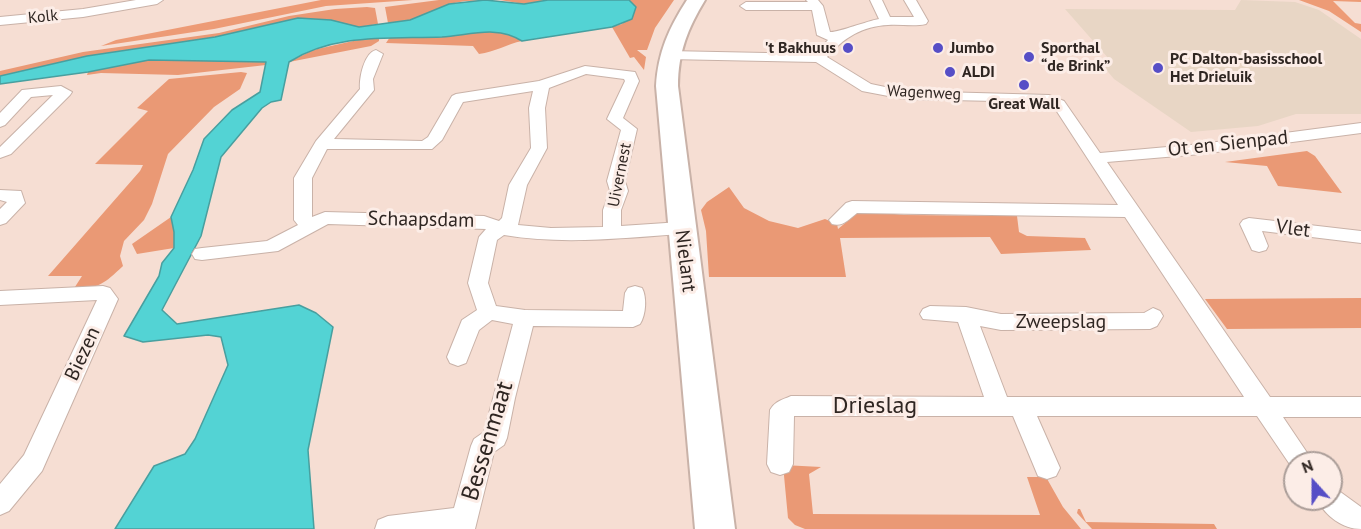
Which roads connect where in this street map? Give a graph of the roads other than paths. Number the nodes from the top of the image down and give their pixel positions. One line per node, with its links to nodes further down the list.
1 (157, 0): 7 (street, Kolk)
2 (696, 0): 11 (street, Nielant)
3 (876, 0): 8 (street)
4 (910, 0): 8 (street)
5 (814, 3): 6 (street); 9 (street)
6 (746, 6)
7 (0, 21)
8 (886, 21): 9 (street)
9 (836, 37): 12 (street)
10 (376, 54): 16 (street)
11 (668, 55): 12 (street); 24 (street, Nielant)
12 (819, 58): 18 (street, Wagenweg)
13 (542, 85): 16 (street, Uivernest); 25 (street); 26 (street, Uivernest)
14 (0, 122): 17 (street)
15 (1361, 128): 18 (street, Ot en Sienpad)
16 (322, 144): 23 (street)
17 (0, 153)
18 (1095, 158): 20 (street, Wagenweg)
19 (0, 195): 21 (street)
20 (1131, 211): 22 (street); 39 (street, Wagenweg)
21 (0, 219)
22 (837, 220)
23 (310, 226): 25 (street, Schaapsdam); 29 (street, Schaapsdam)
24 (681, 228): 26 (street, Schaapsdam); 49 (street, Nielant)
25 (497, 229): 26 (street, Schaapsdam); 32 (street)
26 (612, 231)
27 (1361, 237): 28 (street, Vlet)
28 (1259, 246)
29 (202, 254)
30 (635, 293): 36 (street)
31 (0, 298): 44 (street, Biezen)
32 (488, 312): 36 (street); 37 (street)
33 (930, 314): 34 (street, Zweepslag)
34 (966, 315): 35 (street, Zweepslag); 38 (street)
35 (1153, 316)
36 (525, 318): 47 (street, Bessenmaat)
37 (458, 357)
38 (1010, 406): 39 (street, Drieslag); 42 (street, Drieslag); 43 (street)
39 (1264, 407): 40 (street, Drieslag); 41 (street, Wagenweg)
40 (1361, 407)
41 (1293, 451)
42 (780, 464)
43 (1047, 468)
44 (0, 503)
45 (1343, 510): 46 (street)
46 (1361, 521)
47 (463, 524): 48 (street)
48 (388, 529)
49 (715, 529)

